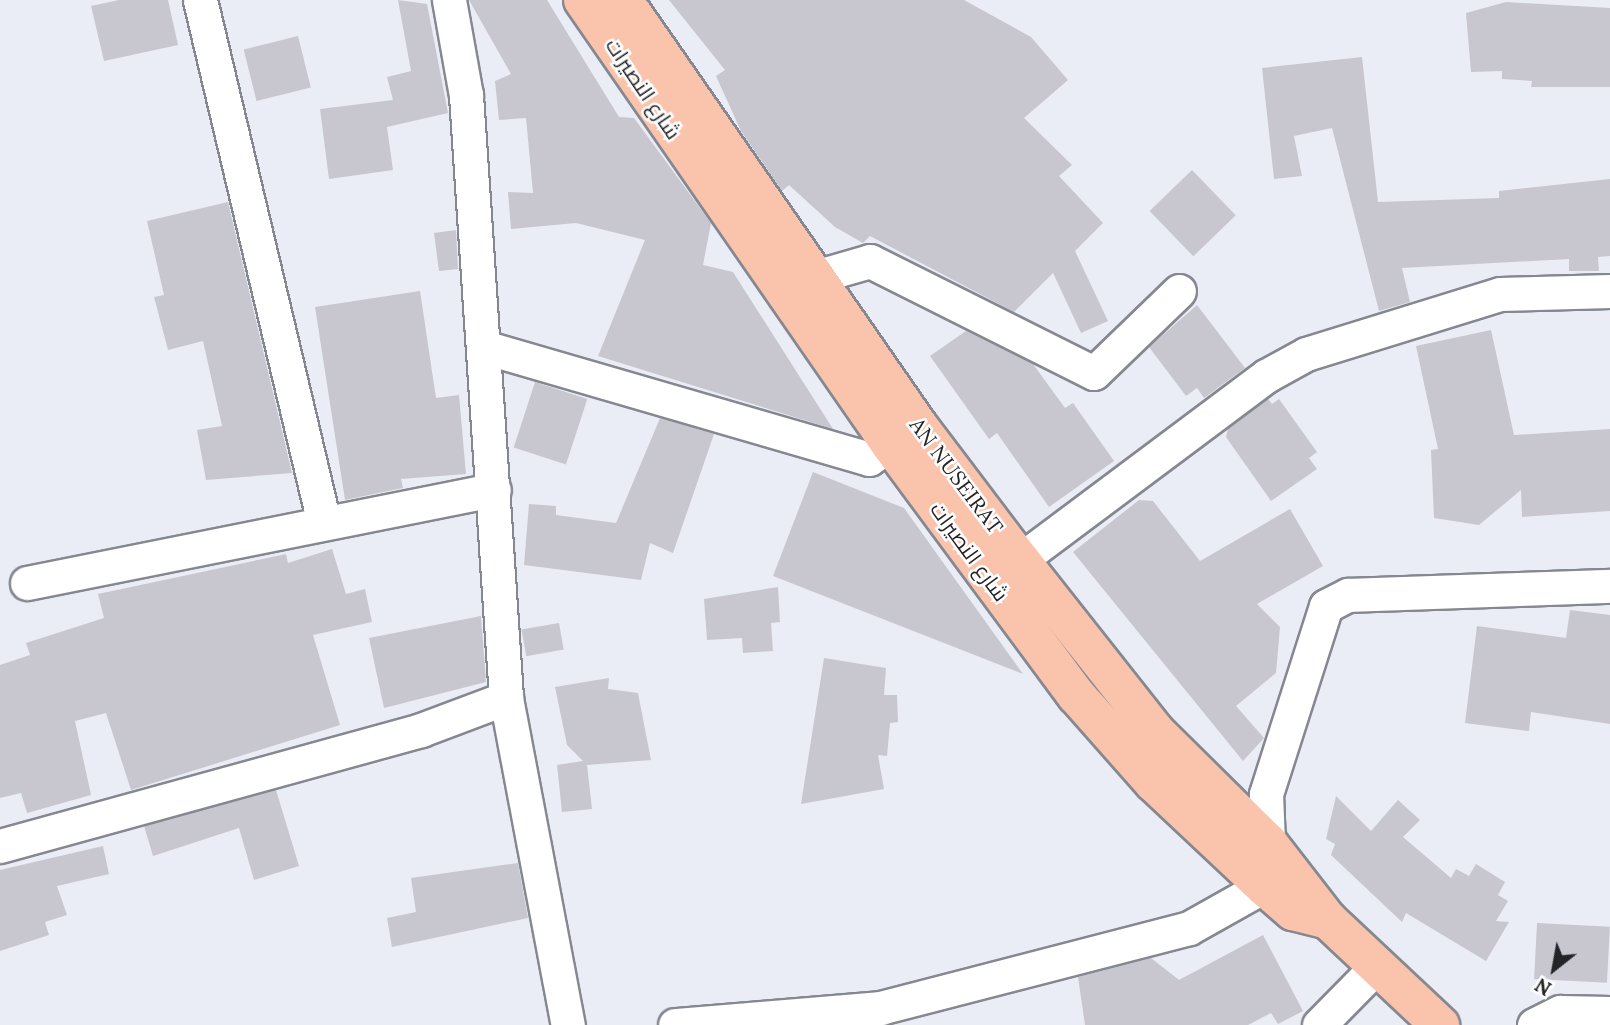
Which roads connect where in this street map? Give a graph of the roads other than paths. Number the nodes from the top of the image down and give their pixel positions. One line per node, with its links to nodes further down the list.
1 (200, 0): 11 (street)
2 (449, 0): 8 (street)
3 (583, 0): 9 (main road, شارع النصيرات)
4 (623, 0): 5 (main road, AN NUSEIRAT)
5 (818, 276): 6 (street); 9 (main road, AN NUSEIRAT)
6 (1179, 291)
7 (1610, 292): 12 (street)
8 (484, 347): 9 (street); 10 (street)
9 (904, 435): 12 (main road, AN NUSEIRAT); 17 (main road, شارع النصيرات)
10 (494, 490): 11 (street); 15 (street)
11 (324, 523): 13 (street)
12 (1020, 560): 17 (main road, AN NUSEIRAT)
13 (27, 583)
14 (1610, 586): 17 (street)
15 (506, 698): 16 (street); 20 (street)
16 (0, 846)
17 (1274, 867): 18 (main road, AN NUSEIRAT); 21 (street)
18 (1377, 966): 22 (street); 23 (main road)
19 (1610, 1013): 24 (street)
20 (568, 1025)
21 (675, 1025)
22 (1319, 1025)
23 (1440, 1025)
24 (1534, 1025)

